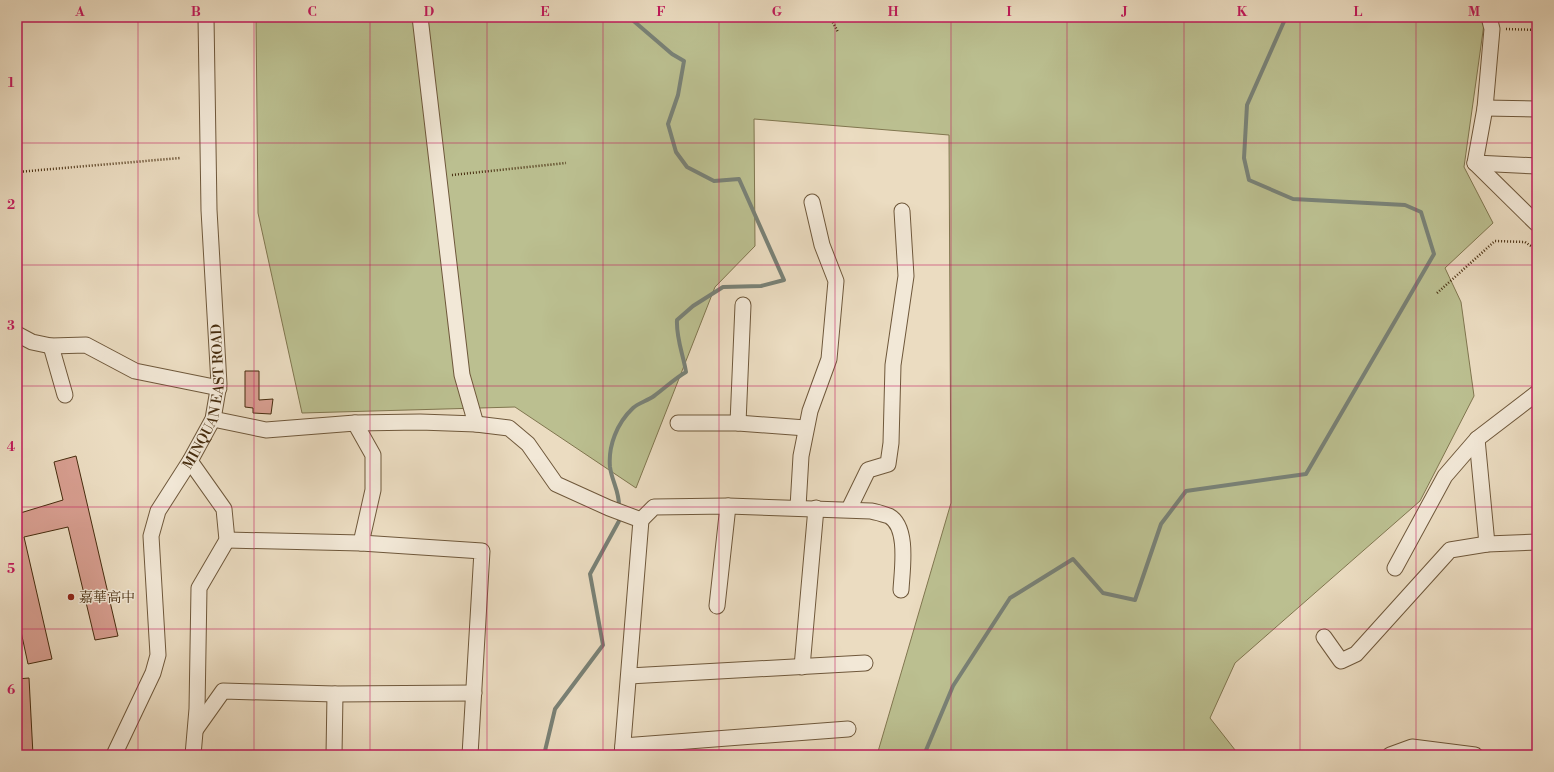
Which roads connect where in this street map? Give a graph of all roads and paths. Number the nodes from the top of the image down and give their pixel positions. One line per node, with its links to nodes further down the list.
1 (206, 17): 23 (street, MINQUAN EAST ROAD)
2 (420, 17): 14 (street)
3 (830, 17): 6 (path)
4 (1491, 23): 5 (path); 7 (street)
5 (1537, 30)
6 (838, 32)
7 (1485, 108): 8 (street); 11 (street)
8 (1537, 109)
9 (180, 158): 13 (path)
10 (566, 163): 14 (path)
11 (1475, 164): 12 (street); 17 (street)
12 (1537, 166)
13 (17, 172)
14 (439, 177): 30 (street)
15 (812, 202): 31 (street)
16 (902, 211): 37 (street)
17 (1537, 224)
18 (1537, 250): 19 (path)
19 (1437, 293)
20 (743, 305): 29 (street)
21 (17, 334): 22 (street)
22 (51, 346): 23 (street); 25 (street)
23 (219, 388): 26 (street, MINQUAN EAST ROAD)
24 (1537, 393): 32 (street)
25 (65, 395)
26 (213, 419): 27 (street); 33 (street, MINQUAN EAST ROAD)
27 (355, 423): 30 (street); 41 (street)
28 (678, 423): 29 (street)
29 (738, 423): 31 (street)
30 (476, 424): 38 (street)
31 (806, 428): 35 (street)
32 (1477, 439): 42 (street); 43 (street)
33 (190, 461): 39 (street); 55 (street, MINQUAN EAST ROAD)
34 (728, 506): 35 (street); 38 (street); 45 (street)
35 (798, 507): 36 (street)
36 (816, 508): 37 (street); 48 (street)
37 (849, 509): 44 (street)
38 (641, 520): 49 (street)
39 (227, 540): 41 (street); 53 (street)
40 (1537, 542): 42 (street)
41 (361, 543): 50 (street)
42 (1487, 544): 46 (street)
43 (1395, 568)
44 (901, 590)
45 (717, 606)
46 (1324, 637)
47 (865, 663): 48 (street)
48 (802, 667): 49 (street)
49 (629, 676): 54 (street)
50 (474, 692): 51 (street); 58 (street)
51 (335, 694): 53 (street); 57 (street)
52 (848, 729): 54 (street)
53 (195, 730): 56 (street)
54 (622, 751)
55 (114, 755)
56 (193, 755)
57 (334, 755)
58 (470, 755)
59 (1390, 755): 60 (street)
60 (1475, 755)

